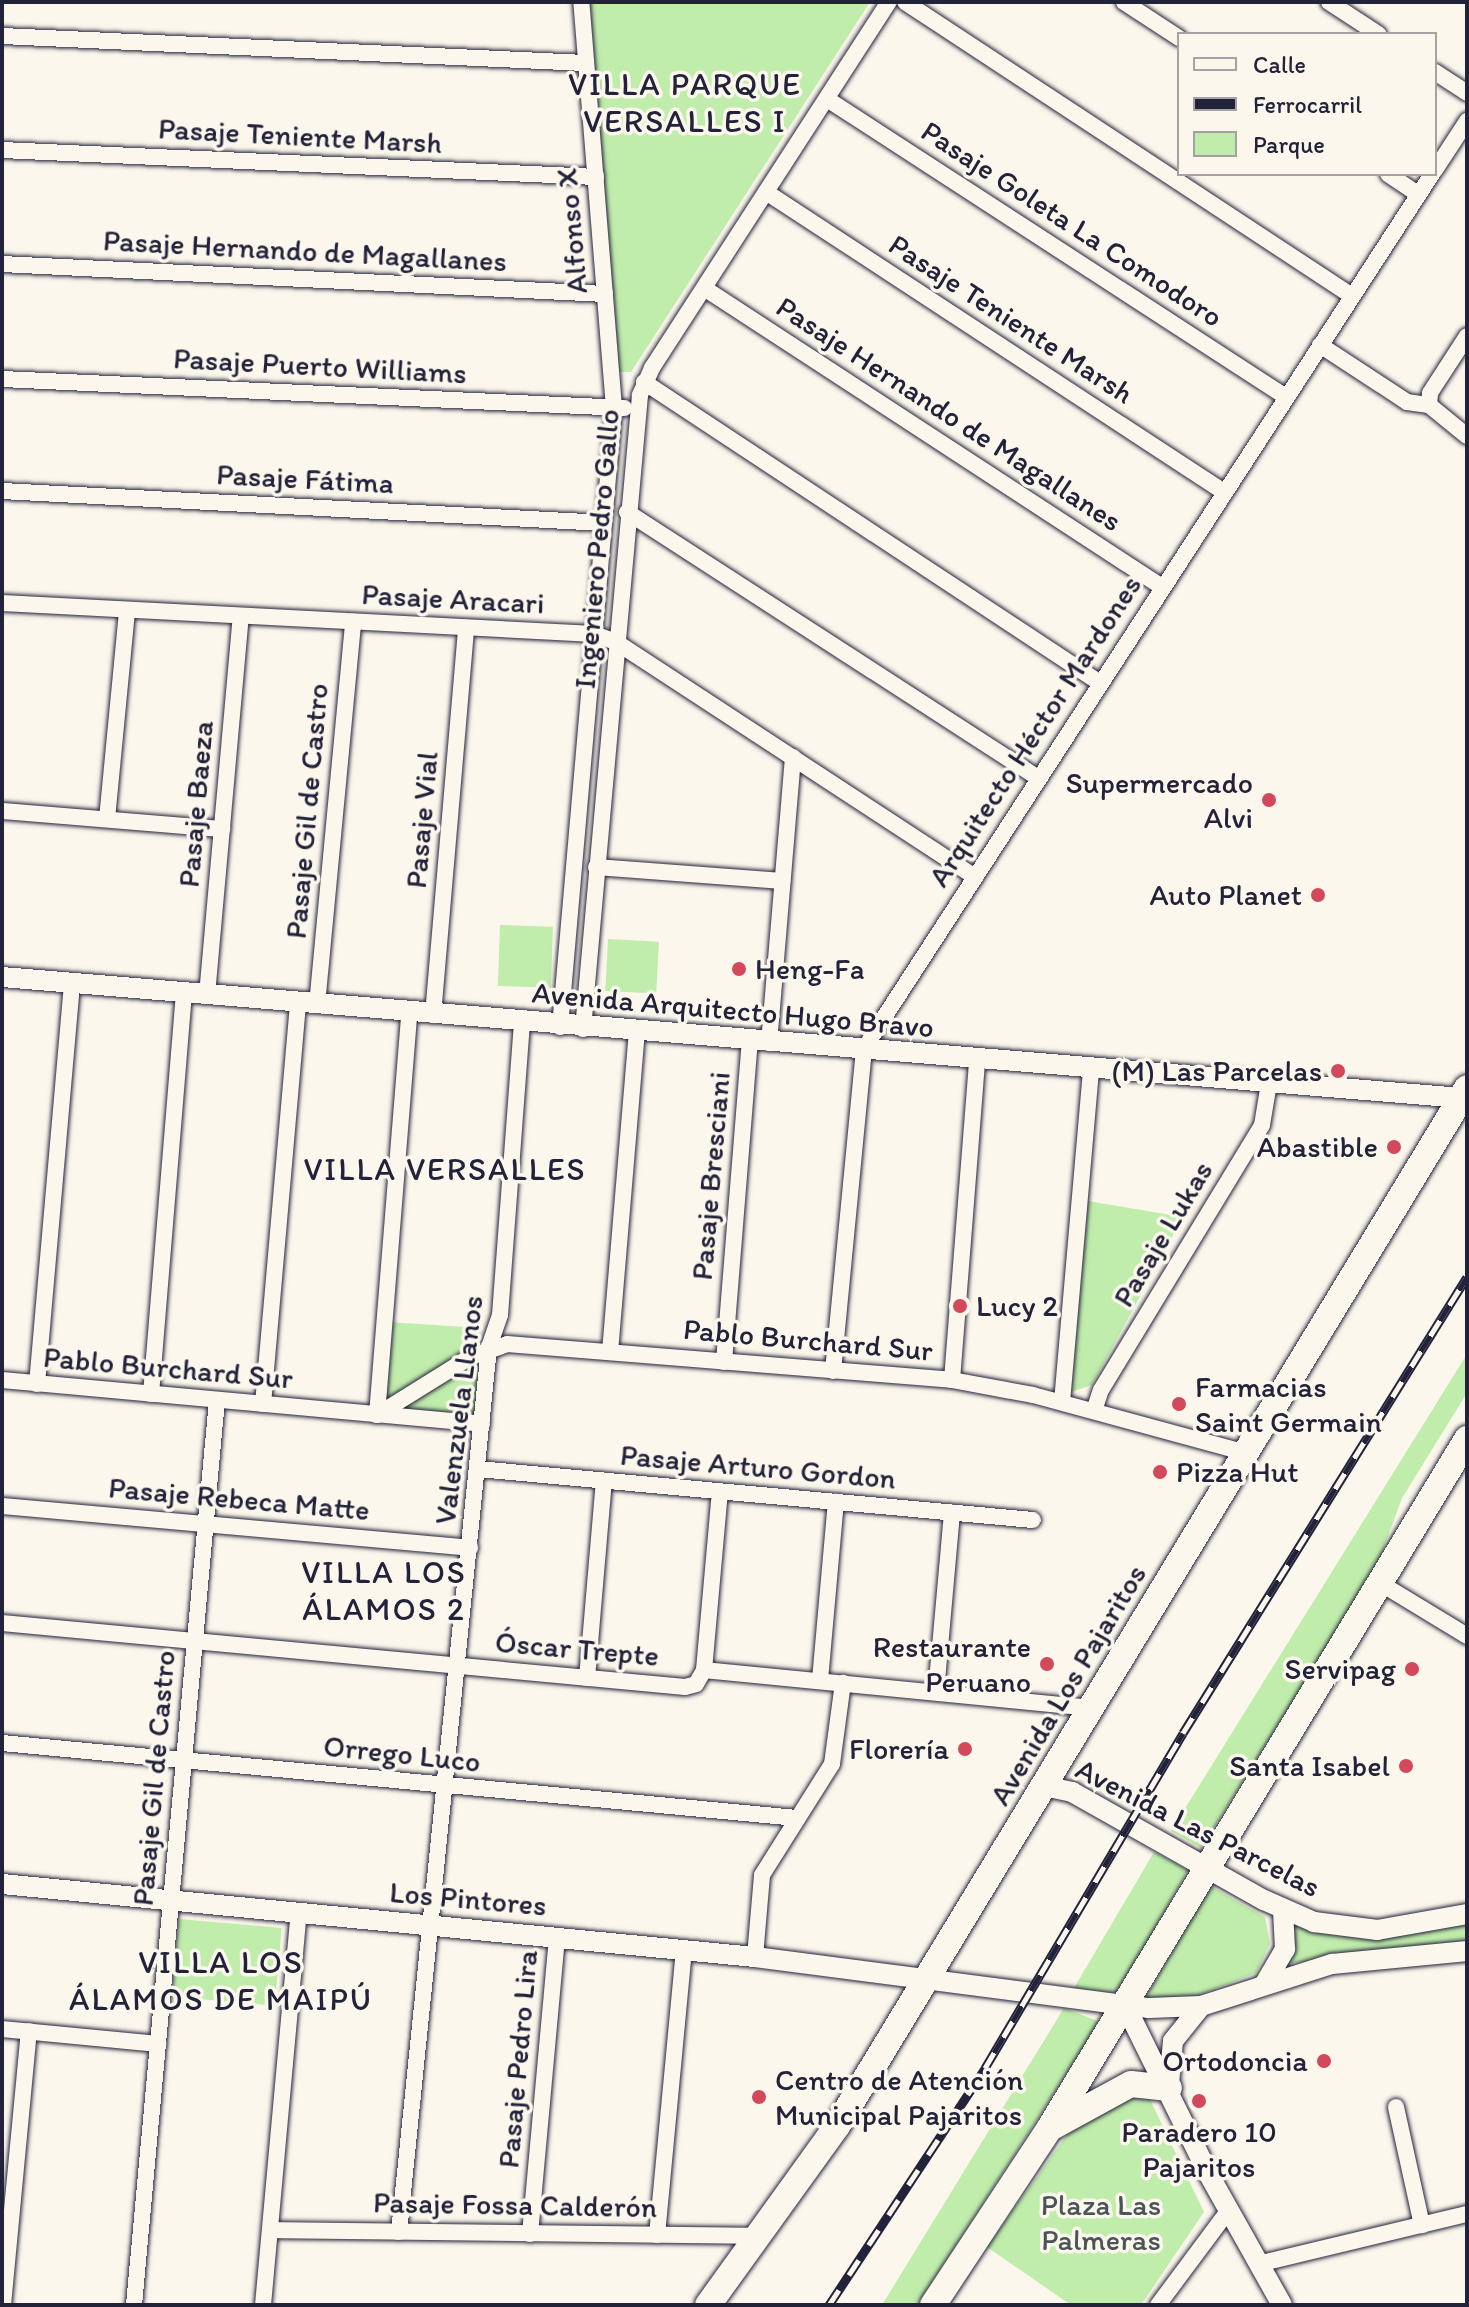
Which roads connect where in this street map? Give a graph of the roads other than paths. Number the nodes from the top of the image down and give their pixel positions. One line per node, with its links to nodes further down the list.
1 (581, 2): 9 (street, Alfonso X)
2 (889, 2): 12 (street, Ingeniero Pedro Gallo)
3 (905, 2): 24 (street)
4 (1124, 2): 8 (street)
5 (1329, 2): 6 (street)
6 (1375, 32)
7 (2, 36): 9 (street)
8 (1177, 37)
9 (586, 63): 18 (street, Alfonso X)
10 (1437, 73): 11 (street)
11 (1467, 93)
12 (827, 99): 19 (street, Ingeniero Pedro Gallo); 29 (street, Pasaje Goleta La Comodoro)
13 (1467, 121): 15 (street, Arquitecto Héctor Mardones)
14 (2, 150): 18 (street, Pasaje Teniente Marsh)
15 (1437, 167)
16 (1391, 176): 20 (street)
17 (1431, 176): 20 (street, Arquitecto Héctor Mardones)
18 (596, 177): 23 (street, Alfonso X)
19 (766, 192): 22 (street, Ingeniero Pedro Gallo); 35 (street, Pasaje Teniente Marsh)
20 (1419, 195): 24 (street, Arquitecto Héctor Mardones)
21 (2, 264): 23 (street, Pasaje Hernando de Magallanes)
22 (704, 288): 28 (street, Ingeniero Pedro Gallo); 38 (street, Pasaje Hernando de Magallanes)
23 (605, 294): 31 (street, Alfonso X)
24 (1352, 296): 26 (street, Arquitecto Héctor Mardones)
25 (1467, 336): 30 (street)
26 (1320, 345): 29 (street, Arquitecto Héctor Mardones); 30 (street)
27 (2, 379): 31 (street, Pasaje Puerto Williams)
28 (644, 382): 32 (street, Ingeniero Pedro Gallo); 46 (street)
29 (1286, 397): 35 (street, Arquitecto Héctor Mardones)
30 (1429, 405): 33 (street)
31 (614, 408): 32 (street, Pasaje Puerto Williams); 37 (street, Ingeniero Pedro Gallo)
32 (636, 409): 36 (street, Ingeniero Pedro Gallo)
33 (1467, 436)
34 (2, 491): 37 (street, Pasaje Fátima)
35 (1224, 492): 38 (street, Arquitecto Héctor Mardones)
36 (627, 512): 45 (street, Ingeniero Pedro Gallo); 48 (street)
37 (604, 523): 44 (street, Ingeniero Pedro Gallo)
38 (1162, 587): 46 (street, Arquitecto Héctor Mardones)
39 (2, 603): 40 (street, Pasaje Aracari)
40 (127, 610): 41 (street, Pasaje Aracari); 50 (street)
41 (241, 617): 42 (street, Pasaje Aracari); 51 (street, Pasaje Baeza)
42 (353, 622): 43 (street, Pasaje Aracari); 59 (street, Pasaje Gil de Castro)
43 (466, 628): 44 (street, Pasaje Aracari); 61 (street, Pasaje Vial)
44 (594, 634): 45 (street, Pasaje Aracari); 63 (street, Ingeniero Pedro Gallo)
45 (616, 642): 47 (street, Pasaje Aracari); 52 (street, Ingeniero Pedro Gallo)
46 (1100, 683): 48 (street, Arquitecto Héctor Mardones)
47 (793, 757): 53 (street, Pasaje Aracari); 54 (street, Pasaje Bresciani)
48 (1038, 778): 53 (street, Arquitecto Héctor Mardones)
49 (2, 811): 50 (street)
50 (107, 819): 51 (street)
51 (222, 829): 58 (street, Pasaje Baeza)
52 (596, 867): 54 (street); 64 (street, Ingeniero Pedro Gallo)
53 (974, 876): 67 (street, Arquitecto Héctor Mardones)
54 (782, 881): 66 (street, Pasaje Bresciani)
55 (2, 977): 56 (street, Avenida Arquitecto Hugo Bravo)
56 (72, 983): 57 (street, Avenida Arquitecto Hugo Bravo); 78 (street)
57 (184, 993): 58 (street, Avenida Arquitecto Hugo Bravo); 79 (street)
58 (207, 995): 59 (street, Avenida Arquitecto Hugo Bravo)
59 (308, 1004): 60 (street, Avenida Arquitecto Hugo Bravo); 82 (street, Pasaje Gil de Castro)
60 (409, 1013): 61 (street, Avenida Arquitecto Hugo Bravo); 84 (street)
61 (433, 1015): 62 (street, Avenida Arquitecto Hugo Bravo)
62 (522, 1023): 63 (street, Avenida Arquitecto Hugo Bravo); 72 (street, Valenzuela Llanos)
63 (560, 1027): 64 (street, Avenida Arquitecto Hugo Bravo)
64 (583, 1029): 65 (street, Avenida Arquitecto Hugo Bravo)
65 (637, 1033): 66 (street, Avenida Arquitecto Hugo Bravo); 73 (street)
66 (759, 1043): 67 (street, Avenida Arquitecto Hugo Bravo); 74 (street, Pasaje Bresciani)
67 (864, 1051): 68 (street, Avenida Arquitecto Hugo Bravo); 75 (street, Arquitecto Héctor Mardones)
68 (977, 1060): 69 (street, Avenida Arquitecto Hugo Bravo); 77 (street)
69 (1091, 1069): 70 (street, Avenida Arquitecto Hugo Bravo); 81 (street)
70 (1269, 1083): 71 (street, Avenida Arquitecto Hugo Bravo); 83 (street, Pasaje Lukas)
71 (1465, 1096): 86 (main road, Avenida Los Pajaritos)
72 (489, 1347): 73 (street, Pablo Burchard Sur); 84 (street); 85 (street, Valenzuela Llanos)
73 (610, 1352): 74 (street, Pablo Burchard Sur)
74 (724, 1362): 75 (street, Pablo Burchard Sur)
75 (833, 1371): 77 (street, Pablo Burchard Sur)
76 (2, 1380): 78 (street, Pablo Burchard Sur)
77 (952, 1380): 81 (street, Pablo Burchard Sur)
78 (37, 1384): 79 (street, Pablo Burchard Sur)
79 (151, 1394): 80 (street, Pablo Burchard Sur)
80 (217, 1400): 82 (street, Pablo Burchard Sur); 95 (street, Pasaje Gil de Castro)
81 (1062, 1402): 83 (street, Pablo Burchard Sur)
82 (263, 1404): 84 (street, Pablo Burchard Sur)
83 (1094, 1411): 86 (street, Pablo Burchard Sur)
84 (377, 1415): 85 (street, Pablo Burchard Sur)
85 (482, 1424): 88 (street, Valenzuela Llanos)
86 (1246, 1453): 107 (main road, Avenida Los Pajaritos)
87 (1463, 1456): 97 (main road)
88 (478, 1469): 89 (street, Pasaje Arturo Gordon); 96 (street, Valenzuela Llanos)
89 (604, 1481): 90 (street, Pasaje Arturo Gordon); 103 (street)
90 (720, 1492): 91 (street, Pasaje Arturo Gordon); 102 (street)
91 (836, 1502): 93 (street, Pasaje Arturo Gordon); 104 (street)
92 (2, 1506): 95 (street, Pasaje Rebeca Matte)
93 (952, 1513): 94 (street, Pasaje Arturo Gordon); 106 (street)
94 (1033, 1520)
95 (206, 1524): 96 (street, Pasaje Rebeca Matte); 100 (street, Pasaje Gil de Castro)
96 (470, 1548): 101 (street, Valenzuela Llanos)
97 (1380, 1583): 99 (street); 113 (main road)
98 (2, 1623): 100 (street, Óscar Trepte)
99 (1467, 1636)
100 (195, 1641): 101 (street, Óscar Trepte); 109 (street, Pasaje Gil de Castro)
101 (459, 1666): 103 (street, Óscar Trepte); 111 (street, Valenzuela Llanos)
102 (704, 1670): 103 (street, Óscar Trepte); 104 (street)
103 (587, 1678)
104 (820, 1680): 105 (street)
105 (843, 1683): 106 (street); 112 (street)
106 (936, 1692): 107 (street)
107 (1091, 1708): 110 (main road, Avenida Los Pajaritos)
108 (2, 1743): 109 (street, Orrego Luco)
109 (184, 1760): 111 (street, Orrego Luco); 115 (street, Pasaje Gil de Castro)
110 (1044, 1786): 113 (street, Avenida Las Parcelas); 124 (main road, Avenida Los Pajaritos)
111 (447, 1787): 112 (street, Orrego Luco); 119 (street, Valenzuela Llanos)
112 (797, 1818): 123 (street)
113 (1207, 1865): 116 (street, Avenida Las Parcelas); 126 (main road)
114 (2, 1884): 115 (street, Los Pintores)
115 (171, 1900): 117 (street, Los Pintores); 130 (street, Pasaje Gil de Castro)
116 (1283, 1909): 118 (street, Avenida Las Parcelas); 125 (street)
117 (299, 1913): 119 (street, Los Pintores); 137 (street)
118 (1467, 1914)
119 (434, 1926): 120 (street, Los Pintores); 138 (street, Valenzuela Llanos)
120 (557, 1938): 121 (street, Los Pintores); 139 (street, Pasaje Pedro Lira)
121 (684, 1950): 123 (street, Los Pintores); 140 (street)
122 (1467, 1951): 125 (street)
123 (755, 1957): 124 (street, Los Pintores)
124 (928, 1977): 126 (street); 141 (main road, Avenida Los Pajaritos)
125 (1261, 1988): 127 (street)
126 (1125, 2005): 127 (street); 131 (street); 133 (main road)
127 (1201, 2006): 131 (street)
128 (2, 2029): 129 (street)
129 (29, 2031): 130 (street); 143 (street)
130 (158, 2044): 144 (street, Pasaje Gil de Castro)
131 (1169, 2088): 133 (main road); 134 (street)
132 (1396, 2107): 136 (street)
133 (1049, 2129): 147 (main road)
134 (1228, 2211): 142 (street); 148 (street)
135 (1467, 2214): 136 (street)
136 (1422, 2225): 142 (street)
137 (270, 2230): 138 (street, Pasaje Fossa Calderón); 145 (street)
138 (399, 2232): 139 (street, Pasaje Fossa Calderón)
139 (530, 2234): 140 (street, Pasaje Fossa Calderón)
140 (657, 2235): 141 (street, Pasaje Fossa Calderón)
141 (761, 2236): 146 (main road, Avenida Los Pajaritos)
142 (1258, 2264): 149 (street)
143 (3, 2305)
144 (134, 2305)
145 (263, 2305)
146 (708, 2305)
147 (933, 2305)
148 (1158, 2305)
149 (1282, 2305)

